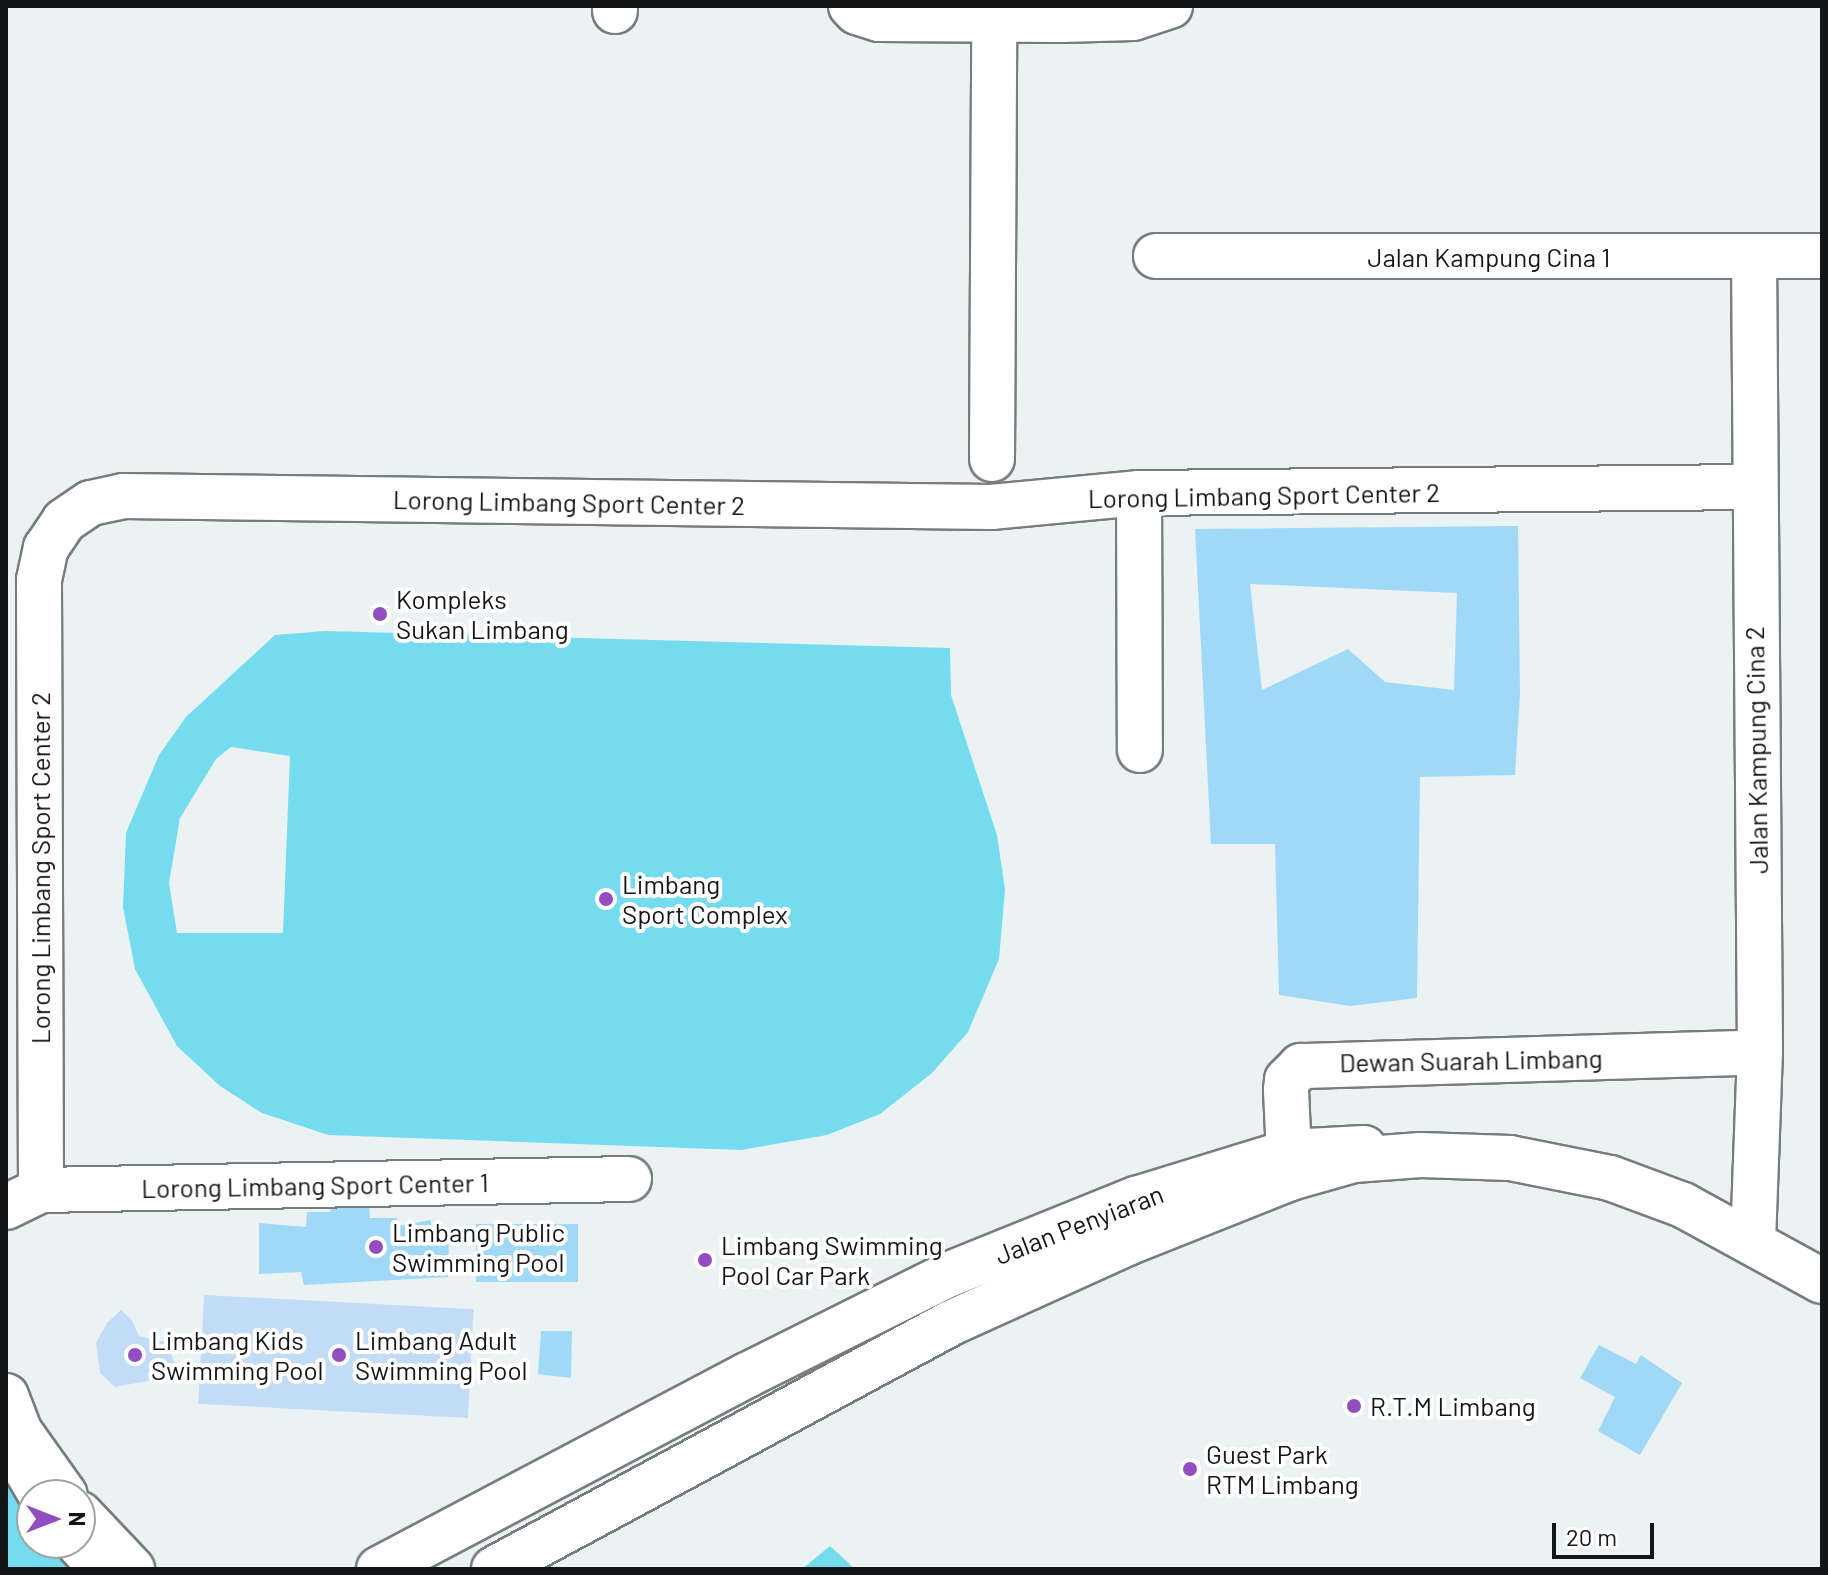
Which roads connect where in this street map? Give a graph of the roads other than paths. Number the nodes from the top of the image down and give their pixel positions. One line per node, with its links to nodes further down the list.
1 (851, 6): 4 (main road)
2 (1170, 6): 3 (main road)
3 (1062, 13): 4 (main road)
4 (994, 19): 8 (main road)
5 (1156, 256): 7 (main road, Jalan Kampung Cina 1)
6 (1822, 256): 7 (main road, Jalan Kampung Cina 1)
7 (1754, 258): 9 (main road, Jalan Kampung Cina 2)
8 (992, 459)
9 (1753, 487): 10 (main road, Lorong Limbang Sport Center 2); 12 (main road, Jalan Kampung Cina 2)
10 (1139, 493): 11 (main road); 15 (main road, Lorong Limbang Sport Center 2)
11 (1140, 750)
12 (1760, 1052): 13 (main road, Dewan Suarah Limbang); 16 (main road, Jalan Kampung Cina 2)
13 (1290, 1165): 16 (main road, Jalan Penyiaran); 25 (main road, Jalan Penyiaran); 26 (main road, Jalan Penyiaran)
14 (629, 1179): 15 (main road, Lorong Limbang Sport Center 1)
15 (24, 1198)
16 (1753, 1235): 17 (main road, Jalan Penyiaran); 18 (main road, Jalan Penyiaran)
17 (1822, 1266)
18 (1822, 1281)
19 (6, 1396): 22 (main road)
20 (6, 1435): 21 (main road)
21 (32, 1479)
22 (54, 1479)
23 (96, 1531): 24 (main road)
24 (132, 1569)
25 (379, 1569)
26 (494, 1569)

